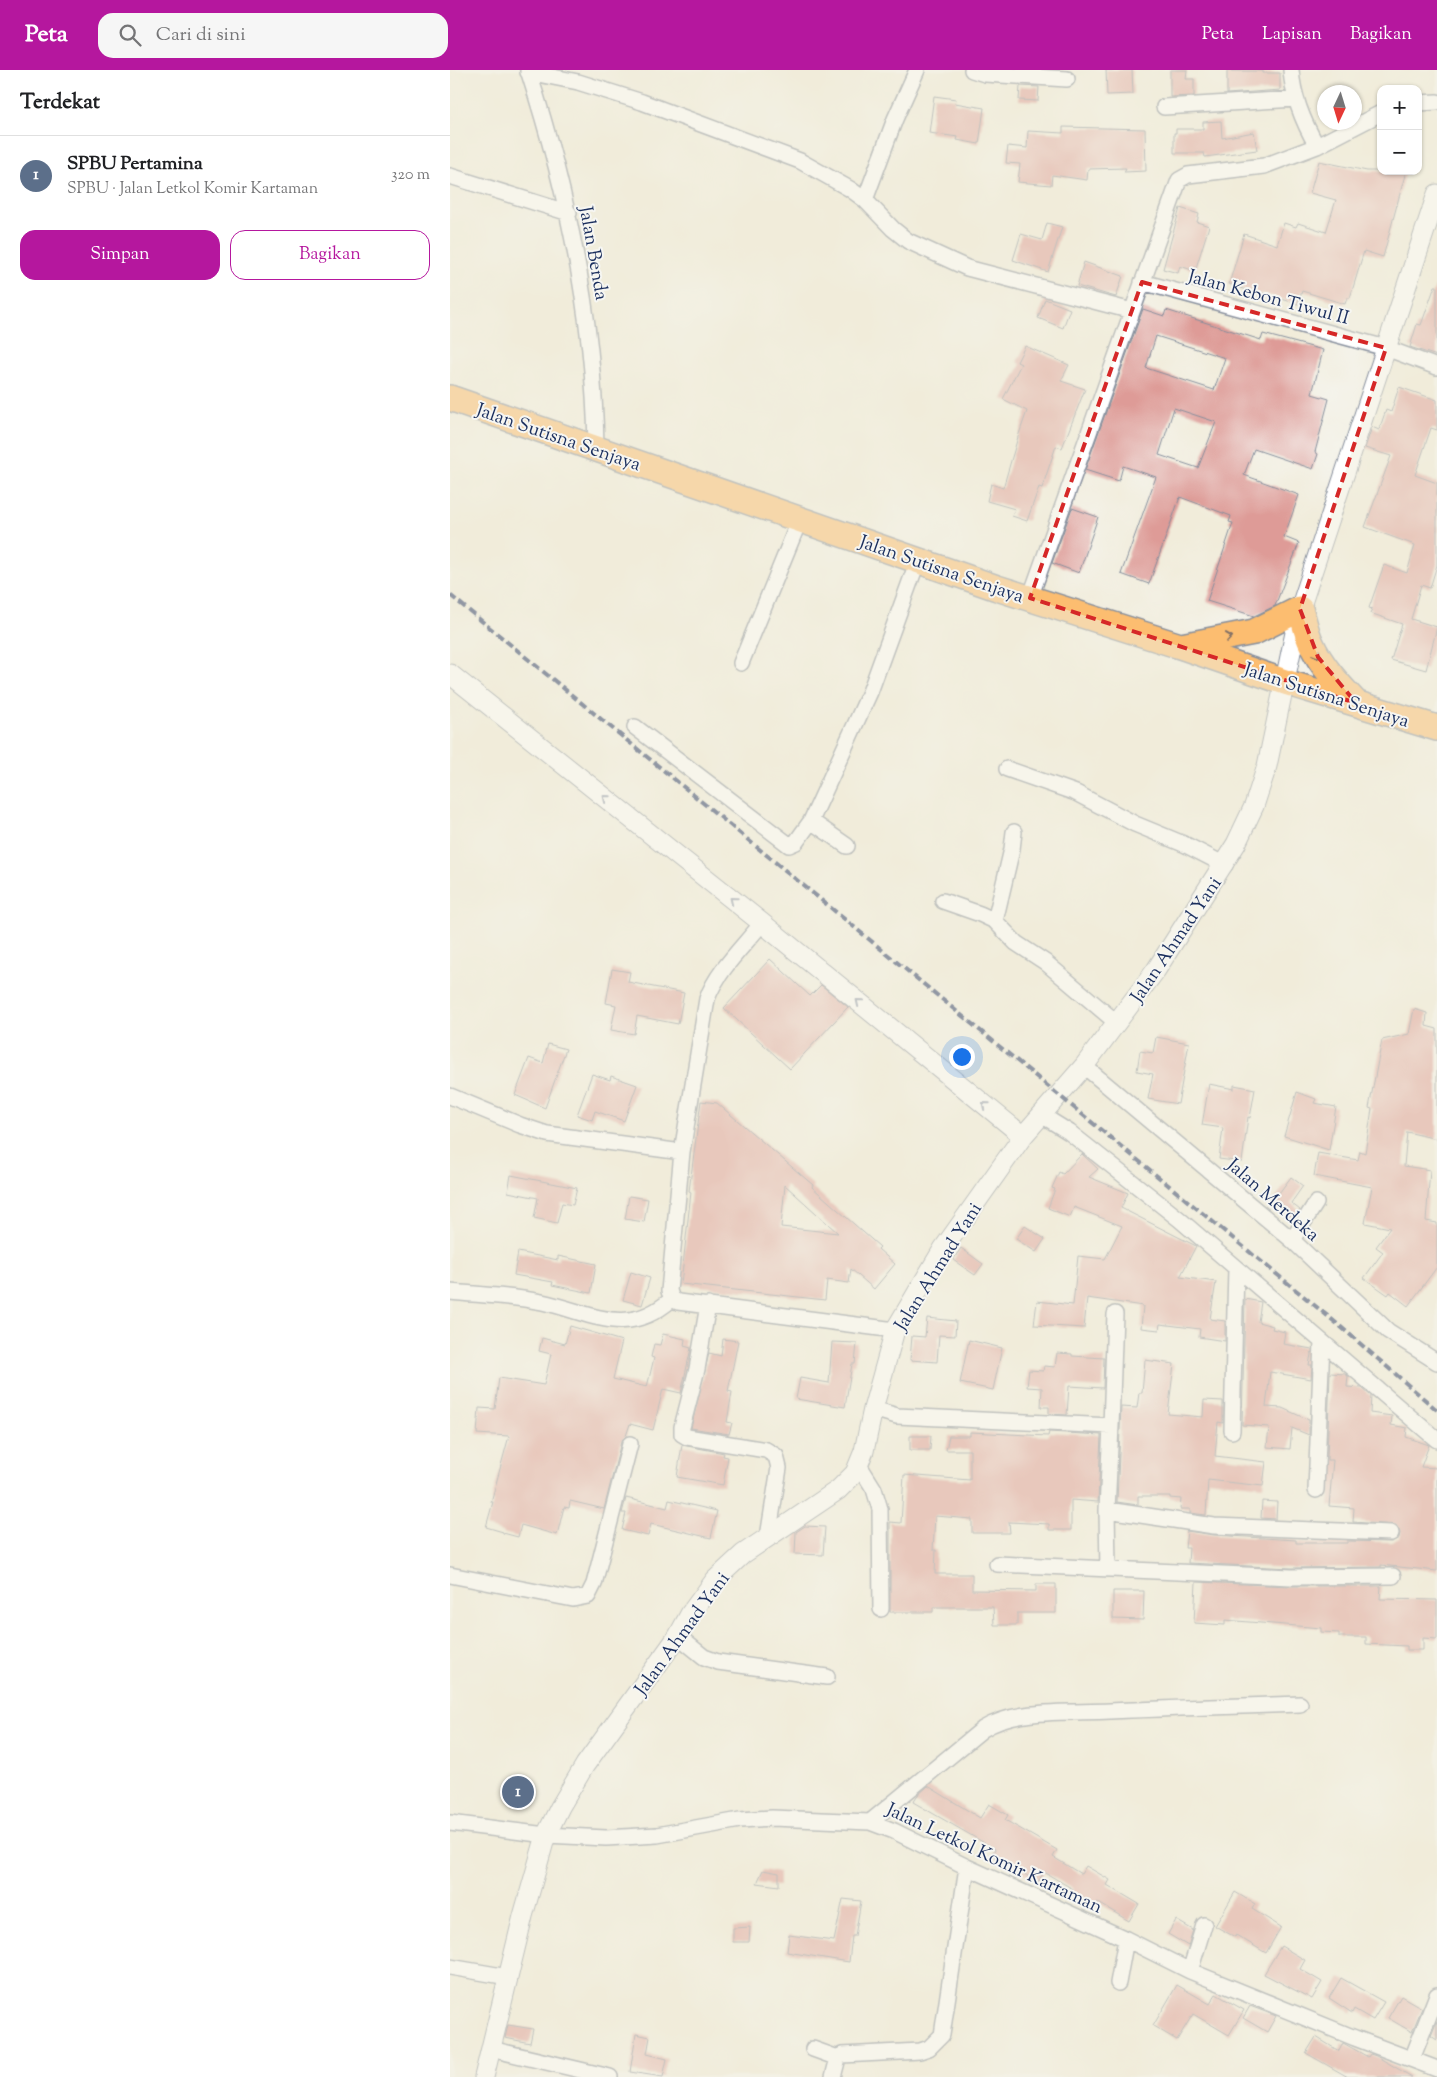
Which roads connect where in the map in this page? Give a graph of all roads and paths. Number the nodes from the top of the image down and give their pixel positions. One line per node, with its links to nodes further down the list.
1 (917, 70): 14 (street)
2 (972, 70): 5 (street)
3 (1291, 70): 6 (street)
4 (528, 71): 14 (street); 15 (street, Jalan Benda)
5 (1067, 79)
6 (1295, 99): 9 (street); 11 (street)
7 (1437, 102): 8 (street)
8 (1422, 103)
9 (1164, 107)
10 (1377, 115): 11 (street)
11 (1314, 141): 16 (street)
12 (450, 176): 15 (street)
13 (1437, 194): 18 (street, Jalan Ahmad Yani)
14 (865, 200): 17 (street)
15 (569, 213): 21 (street, Jalan Benda)
16 (1142, 282): 17 (street); 18 (street, Jalan Kebon Tiwul II)
17 (1132, 311): 24 (street)
18 (1386, 348): 19 (street, Jalan Kebon Tiwul II); 25 (street, Jalan Ahmad Yani)
19 (1437, 367)
20 (450, 398): 21 (main road, Jalan Sutisna Senjaya)
21 (596, 448): 22 (main road, Jalan Sutisna Senjaya)
22 (800, 519): 23 (main road, Jalan Sutisna Senjaya); 27 (street)
23 (918, 560): 24 (main road, Jalan Sutisna Senjaya); 34 (street)
24 (1030, 598): 26 (main road, Jalan Sutisna Senjaya)
25 (1300, 609): 26 (main road, one-way to 25); 29 (street, Jalan Ahmad Yani); 30 (main road, one-way to 30)
26 (1182, 646): 29 (main road, Jalan Sutisna Senjaya)
27 (742, 663)
28 (450, 674): 40 (street, one-way to 28)
29 (1285, 682): 30 (main road, Jalan Sutisna Senjaya); 37 (street, Jalan Ahmad Yani)
30 (1356, 703): 32 (main road, Jalan Sutisna Senjaya)
31 (635, 727): 34 (street)
32 (1437, 728)
33 (1007, 769): 37 (street)
34 (811, 821): 36 (street)
35 (1014, 832): 39 (street)
36 (846, 846)
37 (1225, 865): 41 (street, Jalan Ahmad Yani)
38 (943, 901): 39 (street)
39 (995, 922): 41 (street)
40 (762, 923): 45 (street, one-way to 40); 46 (street)
41 (1117, 1023): 42 (street, Jalan Ahmad Yani)
42 (1077, 1073): 44 (street, Jalan Ahmad Yani); 48 (street, Jalan Merdeka)
43 (450, 1096): 46 (street)
44 (1040, 1114): 45 (street, Jalan Ahmad Yani); 49 (street)
45 (1023, 1136): 54 (street, Jalan Ahmad Yani)
46 (682, 1152): 51 (street)
47 (1316, 1203): 48 (street)
48 (1292, 1240): 56 (street, Jalan Merdeka)
49 (1236, 1268): 55 (street); 59 (street)
50 (450, 1292): 51 (street)
51 (672, 1299): 52 (street)
52 (708, 1306): 54 (street); 66 (street)
53 (1115, 1314): 58 (street)
54 (895, 1330): 57 (street, Jalan Ahmad Yani)
55 (1322, 1342): 60 (street); 63 (street)
56 (1437, 1362)
57 (872, 1409): 58 (street); 62 (street, Jalan Ahmad Yani)
58 (1111, 1426): 64 (street)
59 (1232, 1431)
60 (1437, 1440)
61 (630, 1444): 69 (street)
62 (859, 1465): 66 (street, Jalan Ahmad Yani); 71 (street)
63 (1316, 1490)
64 (1107, 1510): 65 (street); 68 (street)
65 (1391, 1533)
66 (768, 1537): 72 (street, Jalan Ahmad Yani)
67 (997, 1564): 68 (street)
68 (1108, 1568): 70 (street)
69 (450, 1575)
70 (1394, 1576)
71 (882, 1609)
72 (678, 1636): 73 (street); 77 (street, Jalan Ahmad Yani)
73 (827, 1677)
74 (1300, 1704): 75 (street)
75 (870, 1822): 77 (street, Jalan Letkol Komir Kartaman); 78 (street, Jalan Letkol Komir Kartaman)
76 (450, 1823): 77 (street, Jalan Letkol Komir Kartaman)
77 (546, 1835): 83 (street, Jalan Ahmad Yani)
78 (967, 1867): 80 (street, Jalan Letkol Komir Kartaman); 88 (street)
79 (1204, 1925): 82 (street)
80 (1126, 1939): 82 (street, Jalan Letkol Komir Kartaman); 84 (street)
81 (450, 1967): 83 (street)
82 (1190, 1971): 89 (street, Jalan Letkol Komir Kartaman)
83 (508, 1977): 86 (street, Jalan Ahmad Yani)
84 (1118, 1984)
85 (1437, 1995): 89 (street)
86 (491, 2049): 91 (street, Jalan Ahmad Yani); 92 (street)
87 (813, 2049): 88 (street)
88 (838, 2058): 93 (street)
89 (1412, 2059): 90 (street, Jalan Letkol Komir Kartaman)
90 (1437, 2069)
91 (484, 2077)
92 (610, 2077)
93 (833, 2077)

